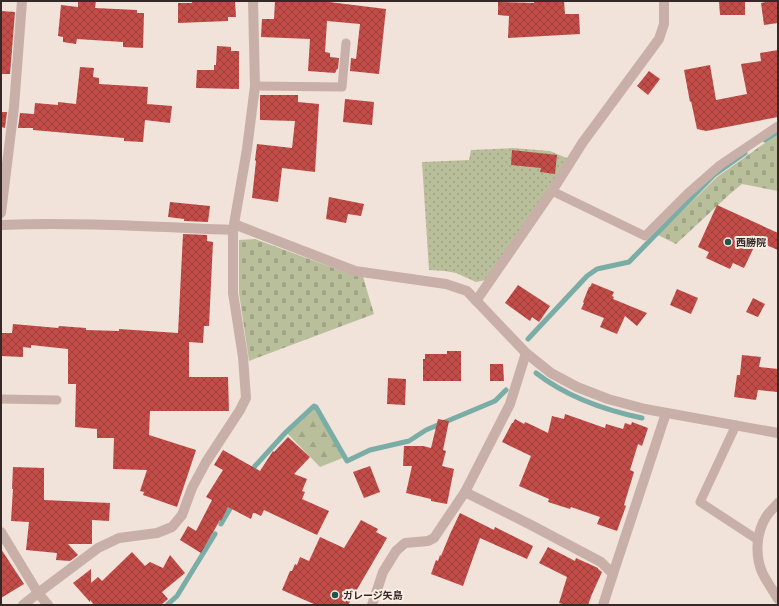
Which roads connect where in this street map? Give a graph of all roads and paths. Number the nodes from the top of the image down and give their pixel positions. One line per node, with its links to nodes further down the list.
1 (22, 1): 8 (street)
2 (253, 1): 5 (street)
3 (664, 1): 7 (street)
4 (346, 42): 5 (lane)
5 (256, 86): 10 (street)
6 (778, 126): 7 (lane)
7 (552, 191): 11 (street)
8 (1, 213)
9 (1, 225): 10 (street)
10 (233, 227): 11 (street); 23 (street)
11 (476, 301): 12 (street)
12 (526, 353): 15 (street); 18 (street)
13 (1, 399): 14 (lane)
14 (57, 400)
15 (666, 413): 16 (street); 22 (street)
16 (736, 425): 17 (street); 21 (lane)
17 (778, 433)
18 (465, 492): 22 (street); 27 (street)
19 (778, 503): 21 (street)
20 (1, 532): 23 (street)
21 (758, 540): 24 (street)
22 (613, 574): 28 (street)
23 (38, 593): 25 (street); 26 (street)
24 (778, 599)
25 (23, 605)
26 (48, 605)
27 (372, 605)
28 (603, 605)

